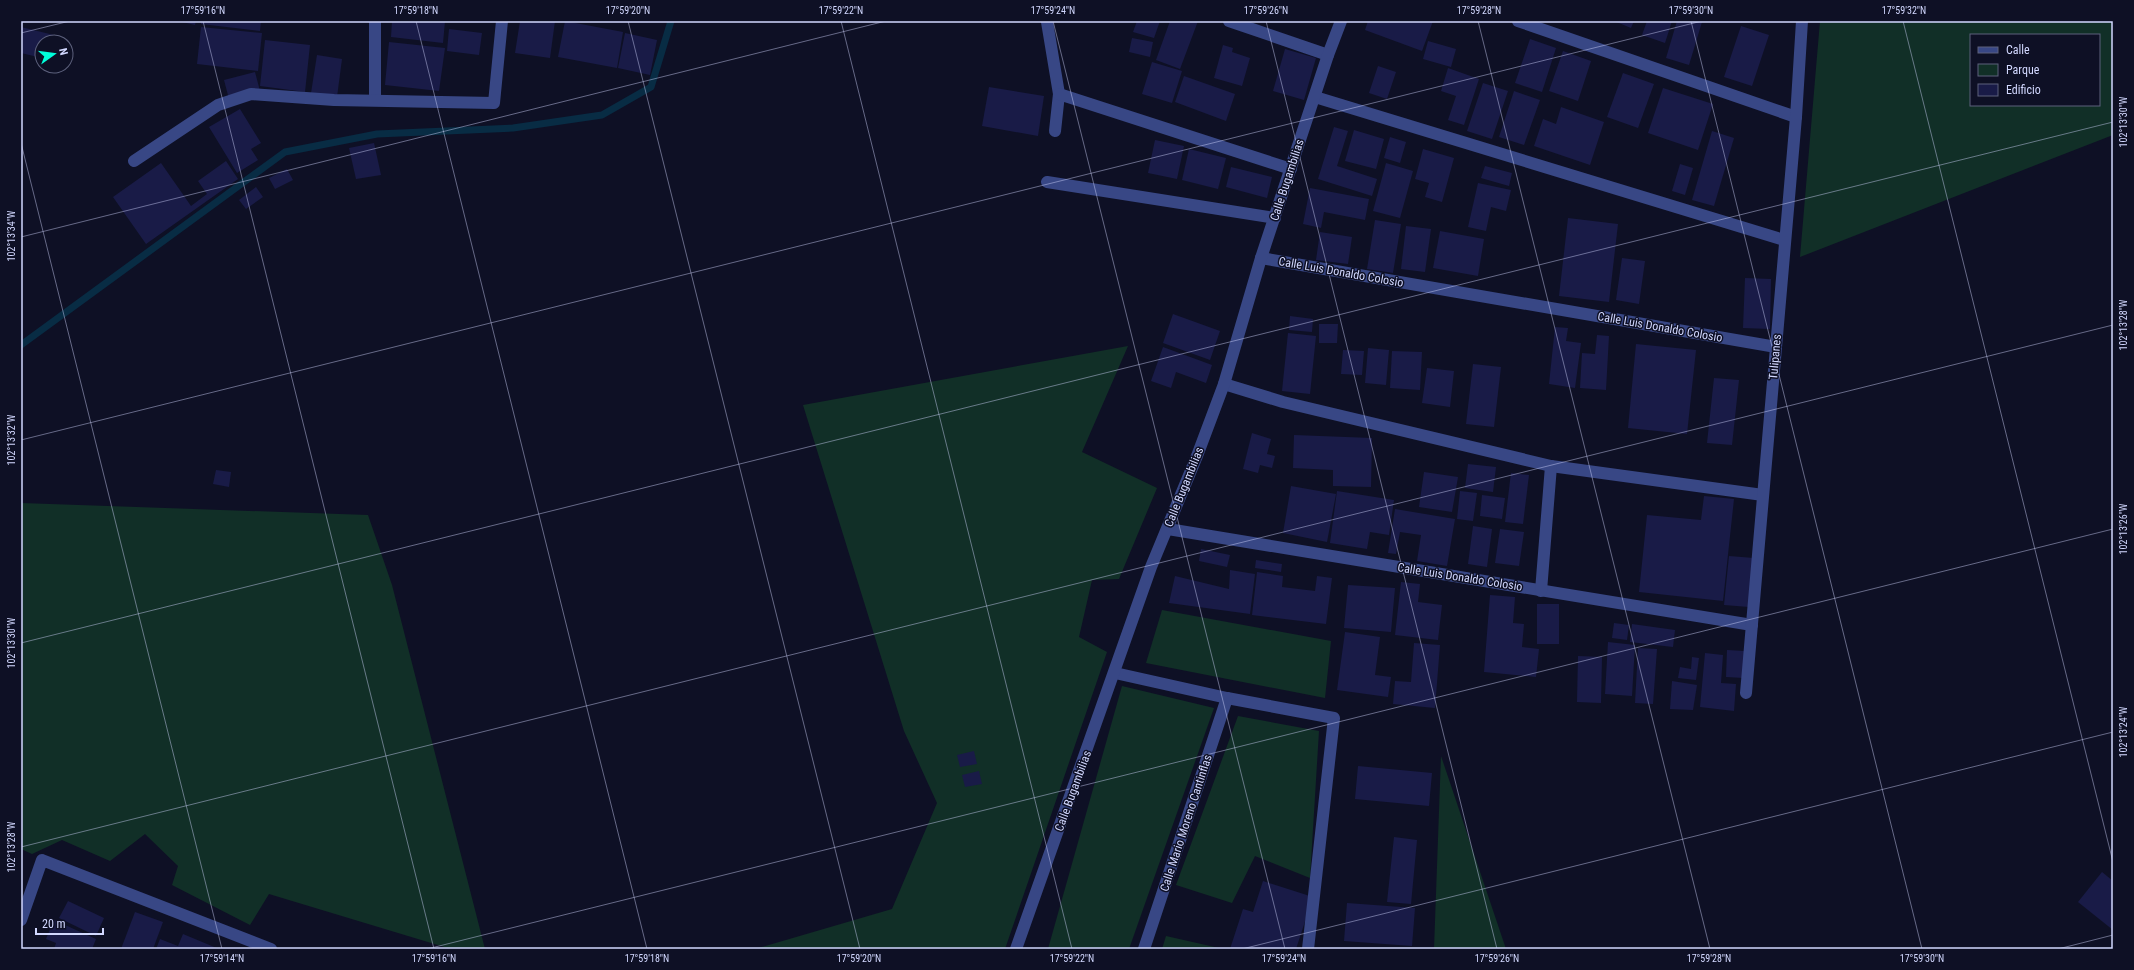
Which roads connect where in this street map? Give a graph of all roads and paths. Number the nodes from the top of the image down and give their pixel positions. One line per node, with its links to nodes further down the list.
1 (375, 21): 11 (street)
2 (502, 21): 11 (street)
3 (1230, 21): 8 (street)
4 (1341, 21): 8 (street, Calle Bugambilias)
5 (1518, 21): 12 (street)
6 (1802, 21): 12 (street, Tulipanes)
7 (1047, 22): 9 (street)
8 (1328, 55): 10 (street, Calle Bugambilias)
9 (1059, 94): 13 (street); 15 (street)
10 (1315, 96): 15 (street, Calle Bugambilias); 18 (street)
11 (375, 100): 14 (street)
12 (1796, 117): 18 (street, Tulipanes)
13 (1055, 131)
14 (134, 161)
15 (1291, 169): 17 (street, Calle Bugambilias)
16 (1047, 182): 17 (street)
17 (1274, 218): 19 (street, Calle Bugambilias)
18 (1784, 240): 20 (street, Tulipanes)
19 (1262, 258): 20 (street, Calle Luis Donaldo Colosio); 21 (street, Calle Bugambilias)
20 (1776, 346): 23 (street, Tulipanes)
21 (1224, 384): 22 (street); 24 (street, Calle Bugambilias)
22 (1551, 466): 23 (street); 25 (street)
23 (1763, 495): 26 (street, Tulipanes)
24 (1168, 529): 25 (street, Calle Luis Donaldo Colosio); 27 (street, Calle Bugambilias)
25 (1541, 591): 26 (street, Calle Luis Donaldo Colosio)
26 (1752, 625): 28 (street, Tulipanes)
27 (1115, 673): 29 (street); 32 (street, Calle Bugambilias)
28 (1746, 693)
29 (1227, 698): 33 (street, Calle Mario Moreno Cantinflas); 34 (street)
30 (21, 920): 31 (street)
31 (271, 949)
32 (1016, 949)
33 (1144, 949)
34 (1308, 949)

